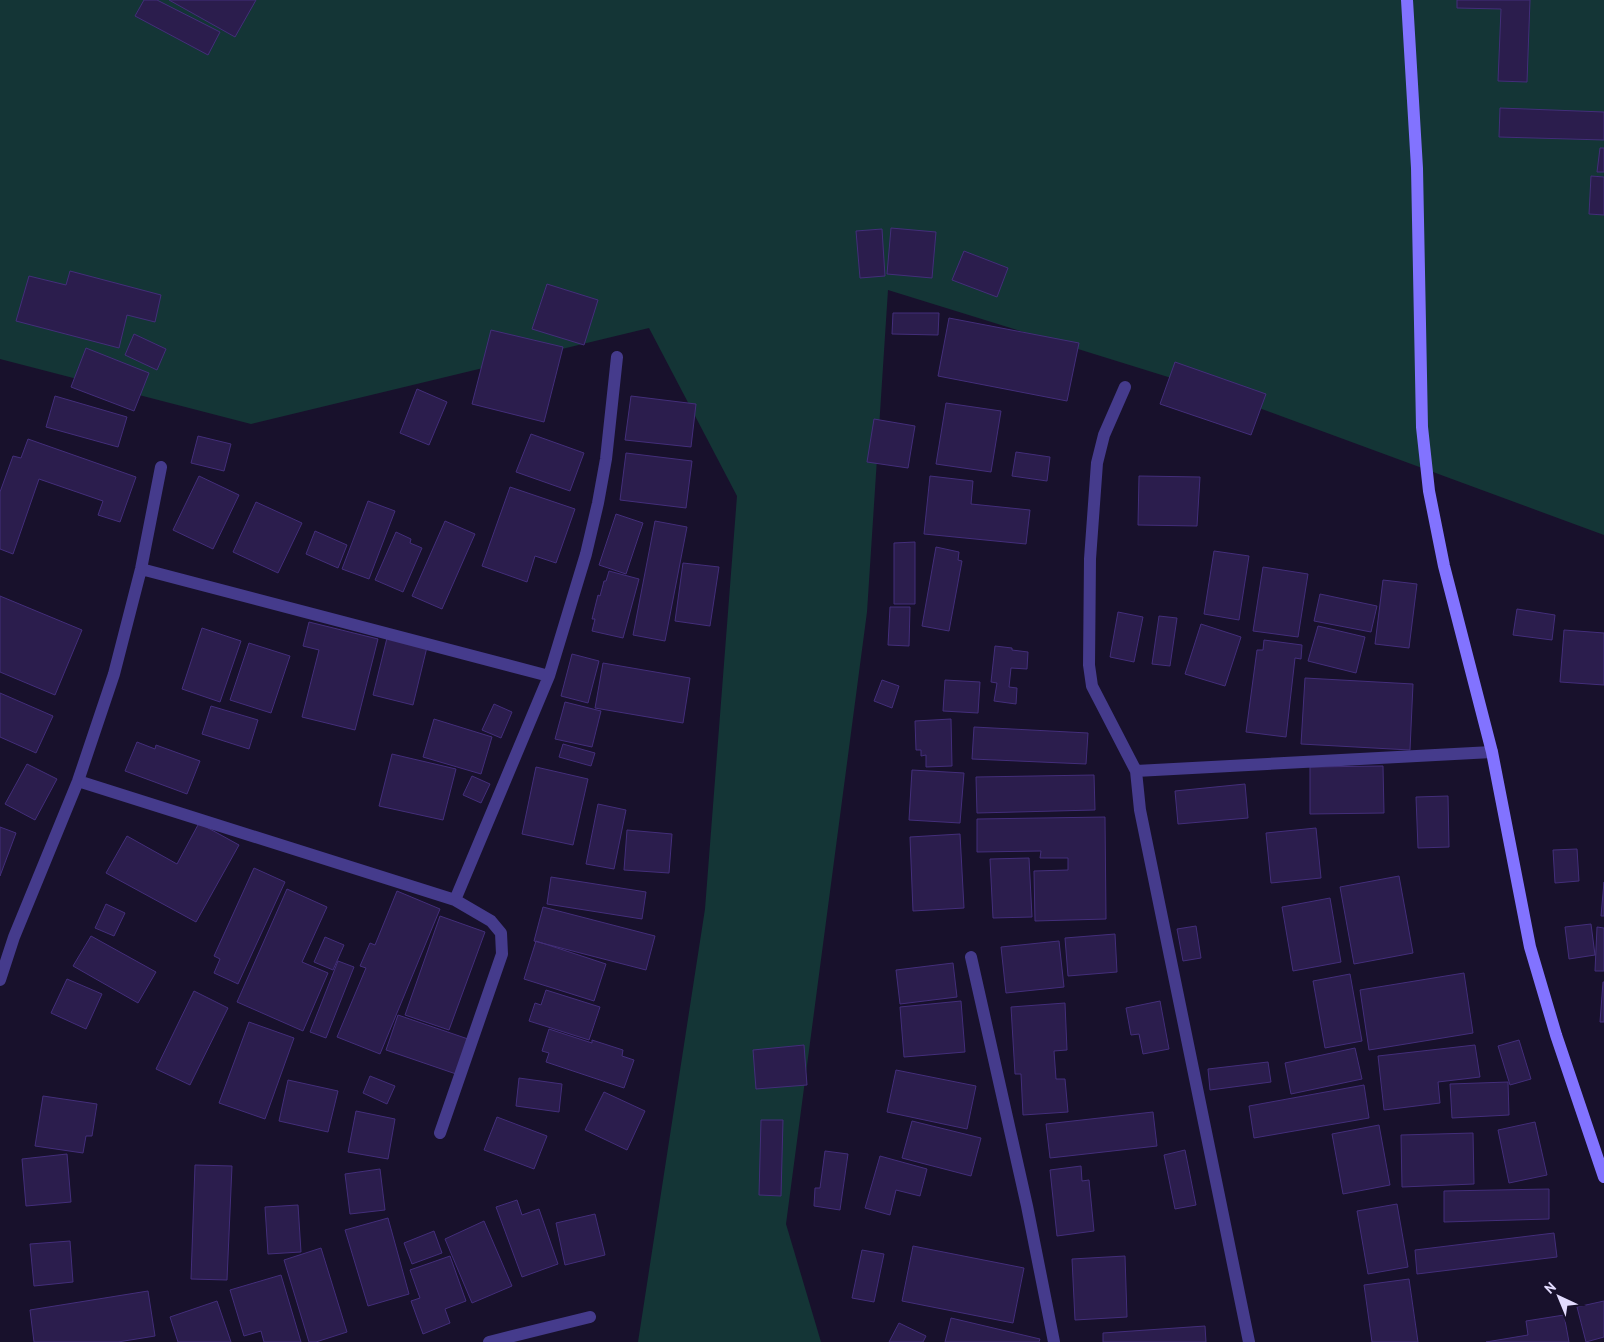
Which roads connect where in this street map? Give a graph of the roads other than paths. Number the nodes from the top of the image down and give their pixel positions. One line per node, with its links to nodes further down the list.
1 (1407, 0): 7 (main road)
2 (617, 357): 6 (street)
3 (1125, 387): 8 (street)
4 (161, 467): 5 (street)
5 (140, 569): 6 (street); 9 (street)
6 (549, 676): 10 (street)
7 (1492, 752): 8 (street); 14 (main road)
8 (1136, 771): 18 (street)
9 (78, 781): 10 (street); 12 (street)
10 (455, 900): 13 (street)
11 (971, 957): 17 (street)
12 (0, 980)
13 (440, 1133)
14 (1604, 1177)
15 (590, 1317): 16 (street)
16 (489, 1342)
17 (1054, 1342)
18 (1249, 1342)

